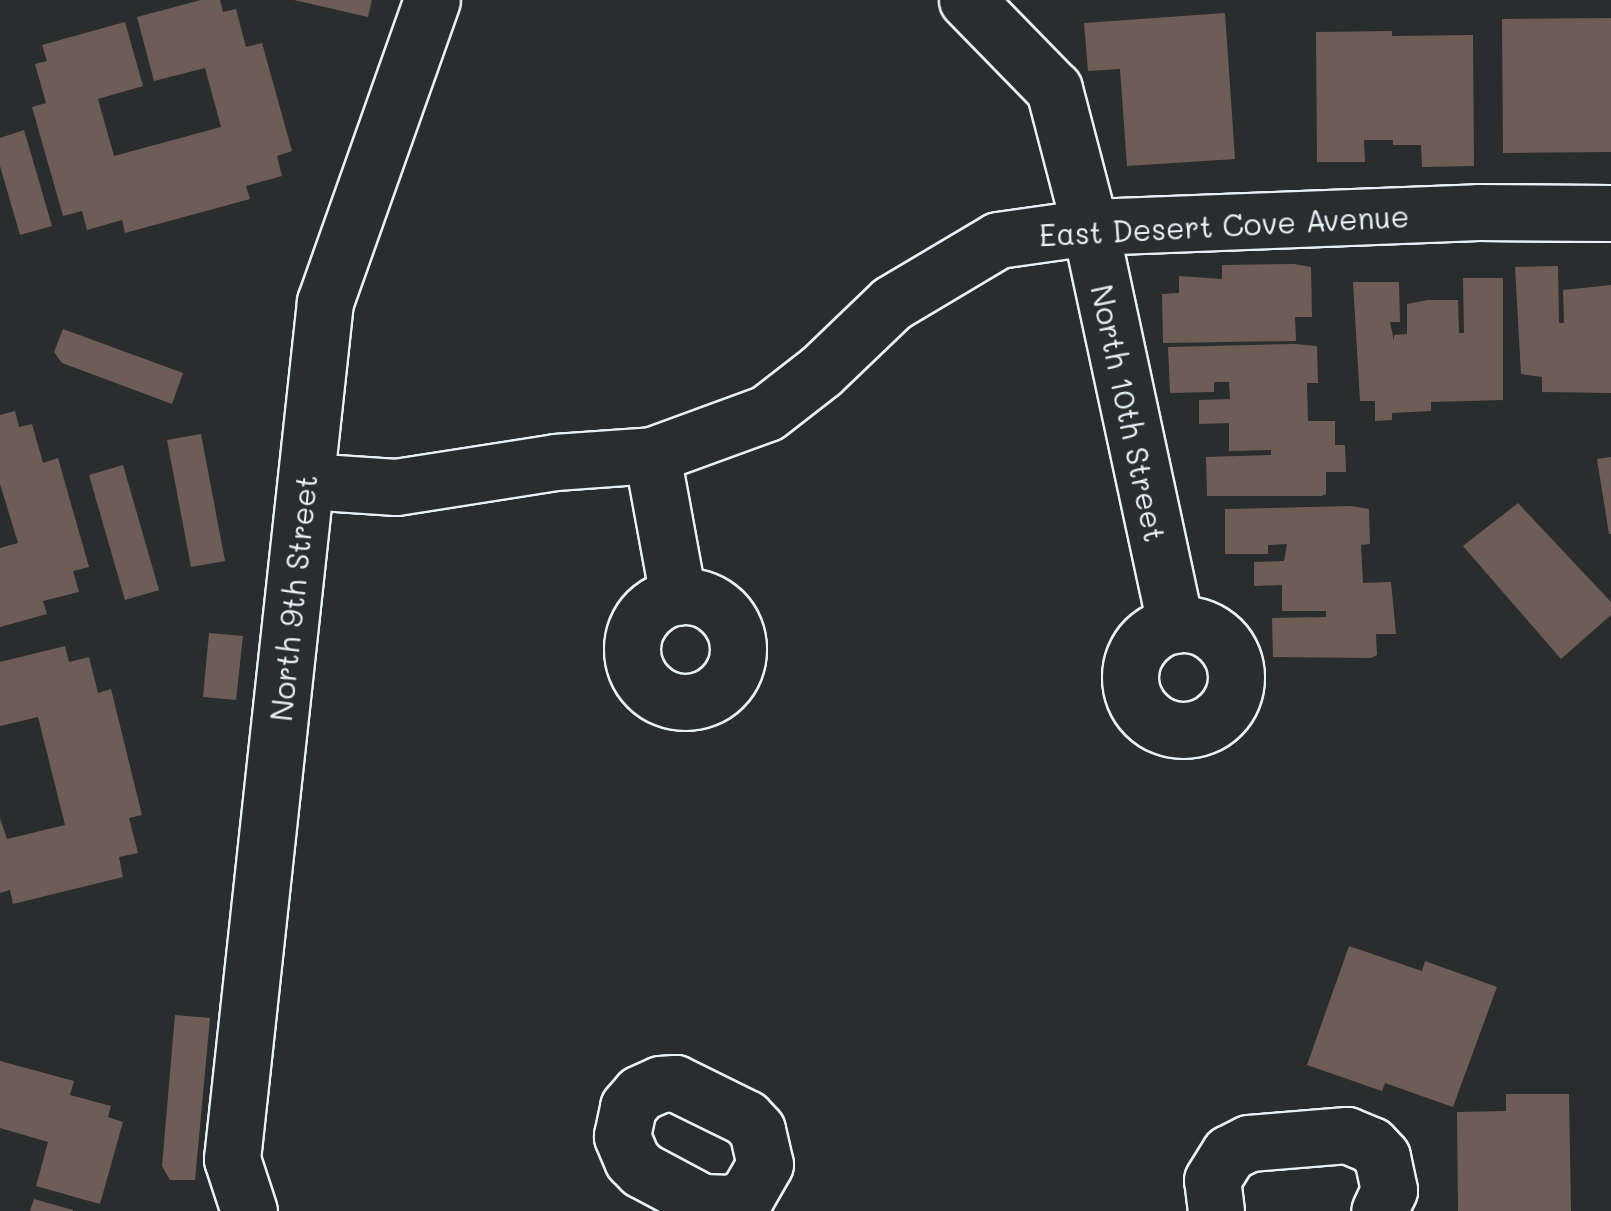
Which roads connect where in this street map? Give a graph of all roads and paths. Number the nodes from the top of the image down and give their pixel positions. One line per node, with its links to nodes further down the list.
1 (432, 0): 6 (street, North 9th Street)
2 (967, 0): 4 (street, North 10th Street)
3 (1611, 213): 4 (street, East Desert Cove Avenue)
4 (1090, 226): 5 (street, East Desert Cove Avenue); 8 (street, North 10th Street)
5 (652, 454): 6 (street, East Desert Cove Avenue); 7 (street)
6 (306, 481): 9 (street, North 9th Street)
7 (678, 597)
8 (1176, 625)
9 (249, 1211)
10 (1216, 1211): 11 (street)
11 (1380, 1211)

